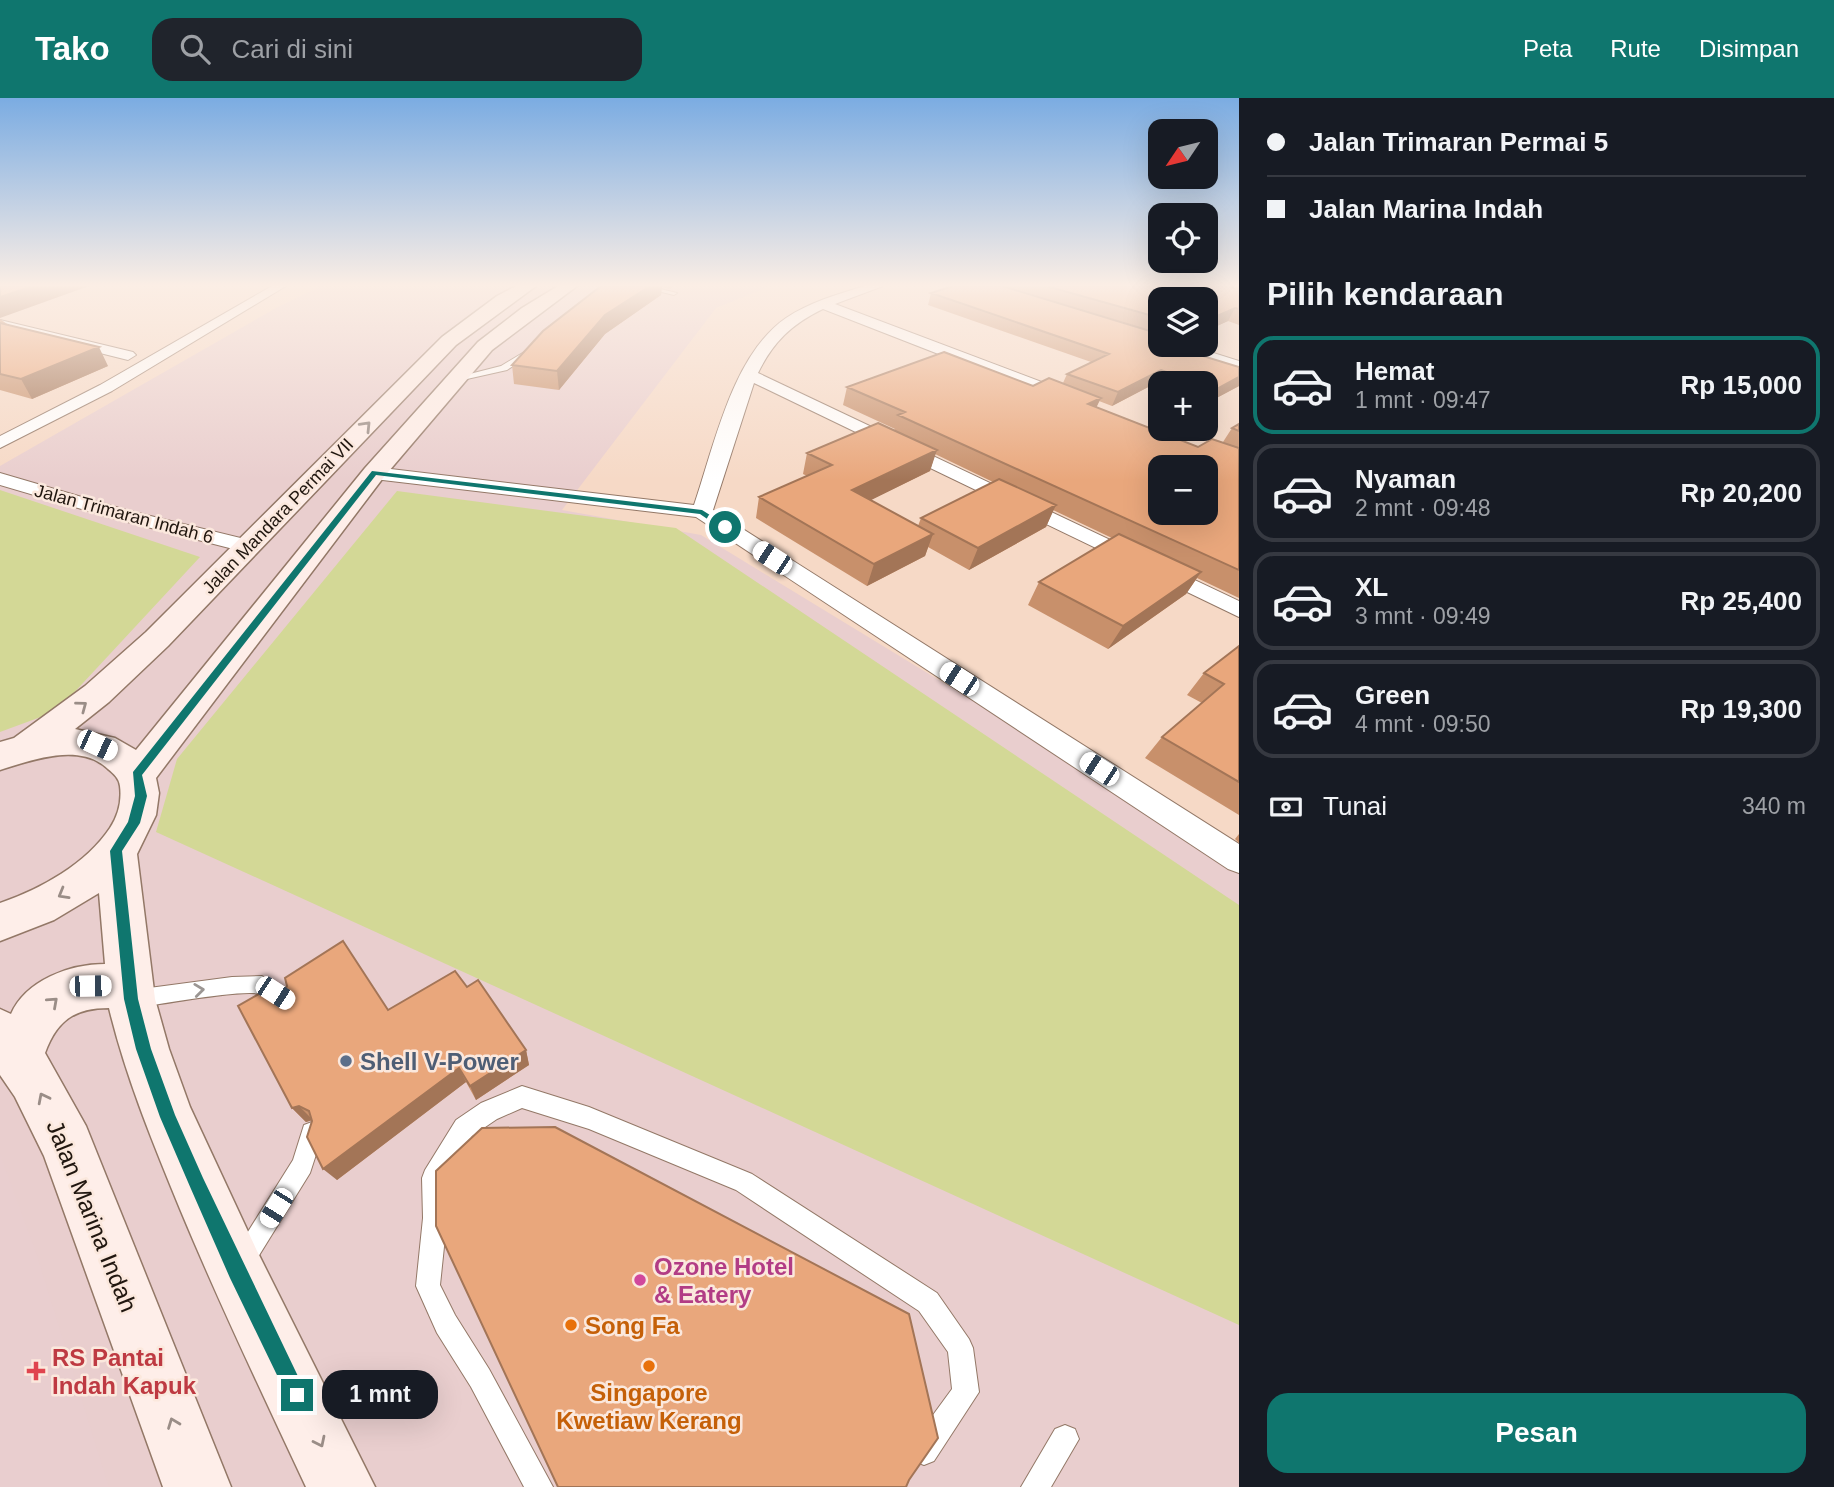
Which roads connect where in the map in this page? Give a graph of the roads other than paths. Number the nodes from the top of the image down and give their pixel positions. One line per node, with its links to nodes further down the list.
1 (111, 351): 8 (street)
2 (169, 351): 14 (street)
3 (439, 351): 18 (main road, Jalan Mandara Permai VII, one-way to 3)
4 (481, 351): 12 (main road, Jalan Mandara Permai VII)
5 (532, 351): 12 (lane)
6 (763, 351): 11 (street)
7 (944, 351): 13 (street)
8 (128, 355)
9 (1211, 357): 10 (street)
10 (1239, 366)
11 (749, 375): 17 (street); 19 (street)
12 (458, 378): 15 (main road, Jalan Mandara Permai VII)
13 (1083, 404)
14 (0, 443)
15 (374, 473): 17 (street); 21 (main road, Jalan Mandara Permai VII)
16 (0, 480): 18 (street, Jalan Trimaran Indah 6)
17 (702, 512): 23 (street)
18 (249, 547): 20 (main road, Jalan Mandara Permai VII, one-way to 18)
19 (1239, 610)
20 (14, 751): 21 (main road)
21 (137, 775): 22 (main road)
22 (116, 851): 24 (main road, one-way to 24); 25 (main road)
23 (1239, 860)
24 (0, 922)
25 (131, 992): 26 (lane, one-way to 26); 27 (main road, one-way to 25); 29 (main road)
26 (288, 1002)
27 (9, 1045): 32 (main road, Jalan Marina Indah, one-way to 27)
28 (312, 1133): 29 (lane)
29 (236, 1272): 33 (main road, one-way to 33)
30 (1065, 1439): 35 (lane)
31 (914, 1466): 34 (lane)
32 (197, 1487)
33 (341, 1487)
34 (539, 1487)
35 (1035, 1487)

